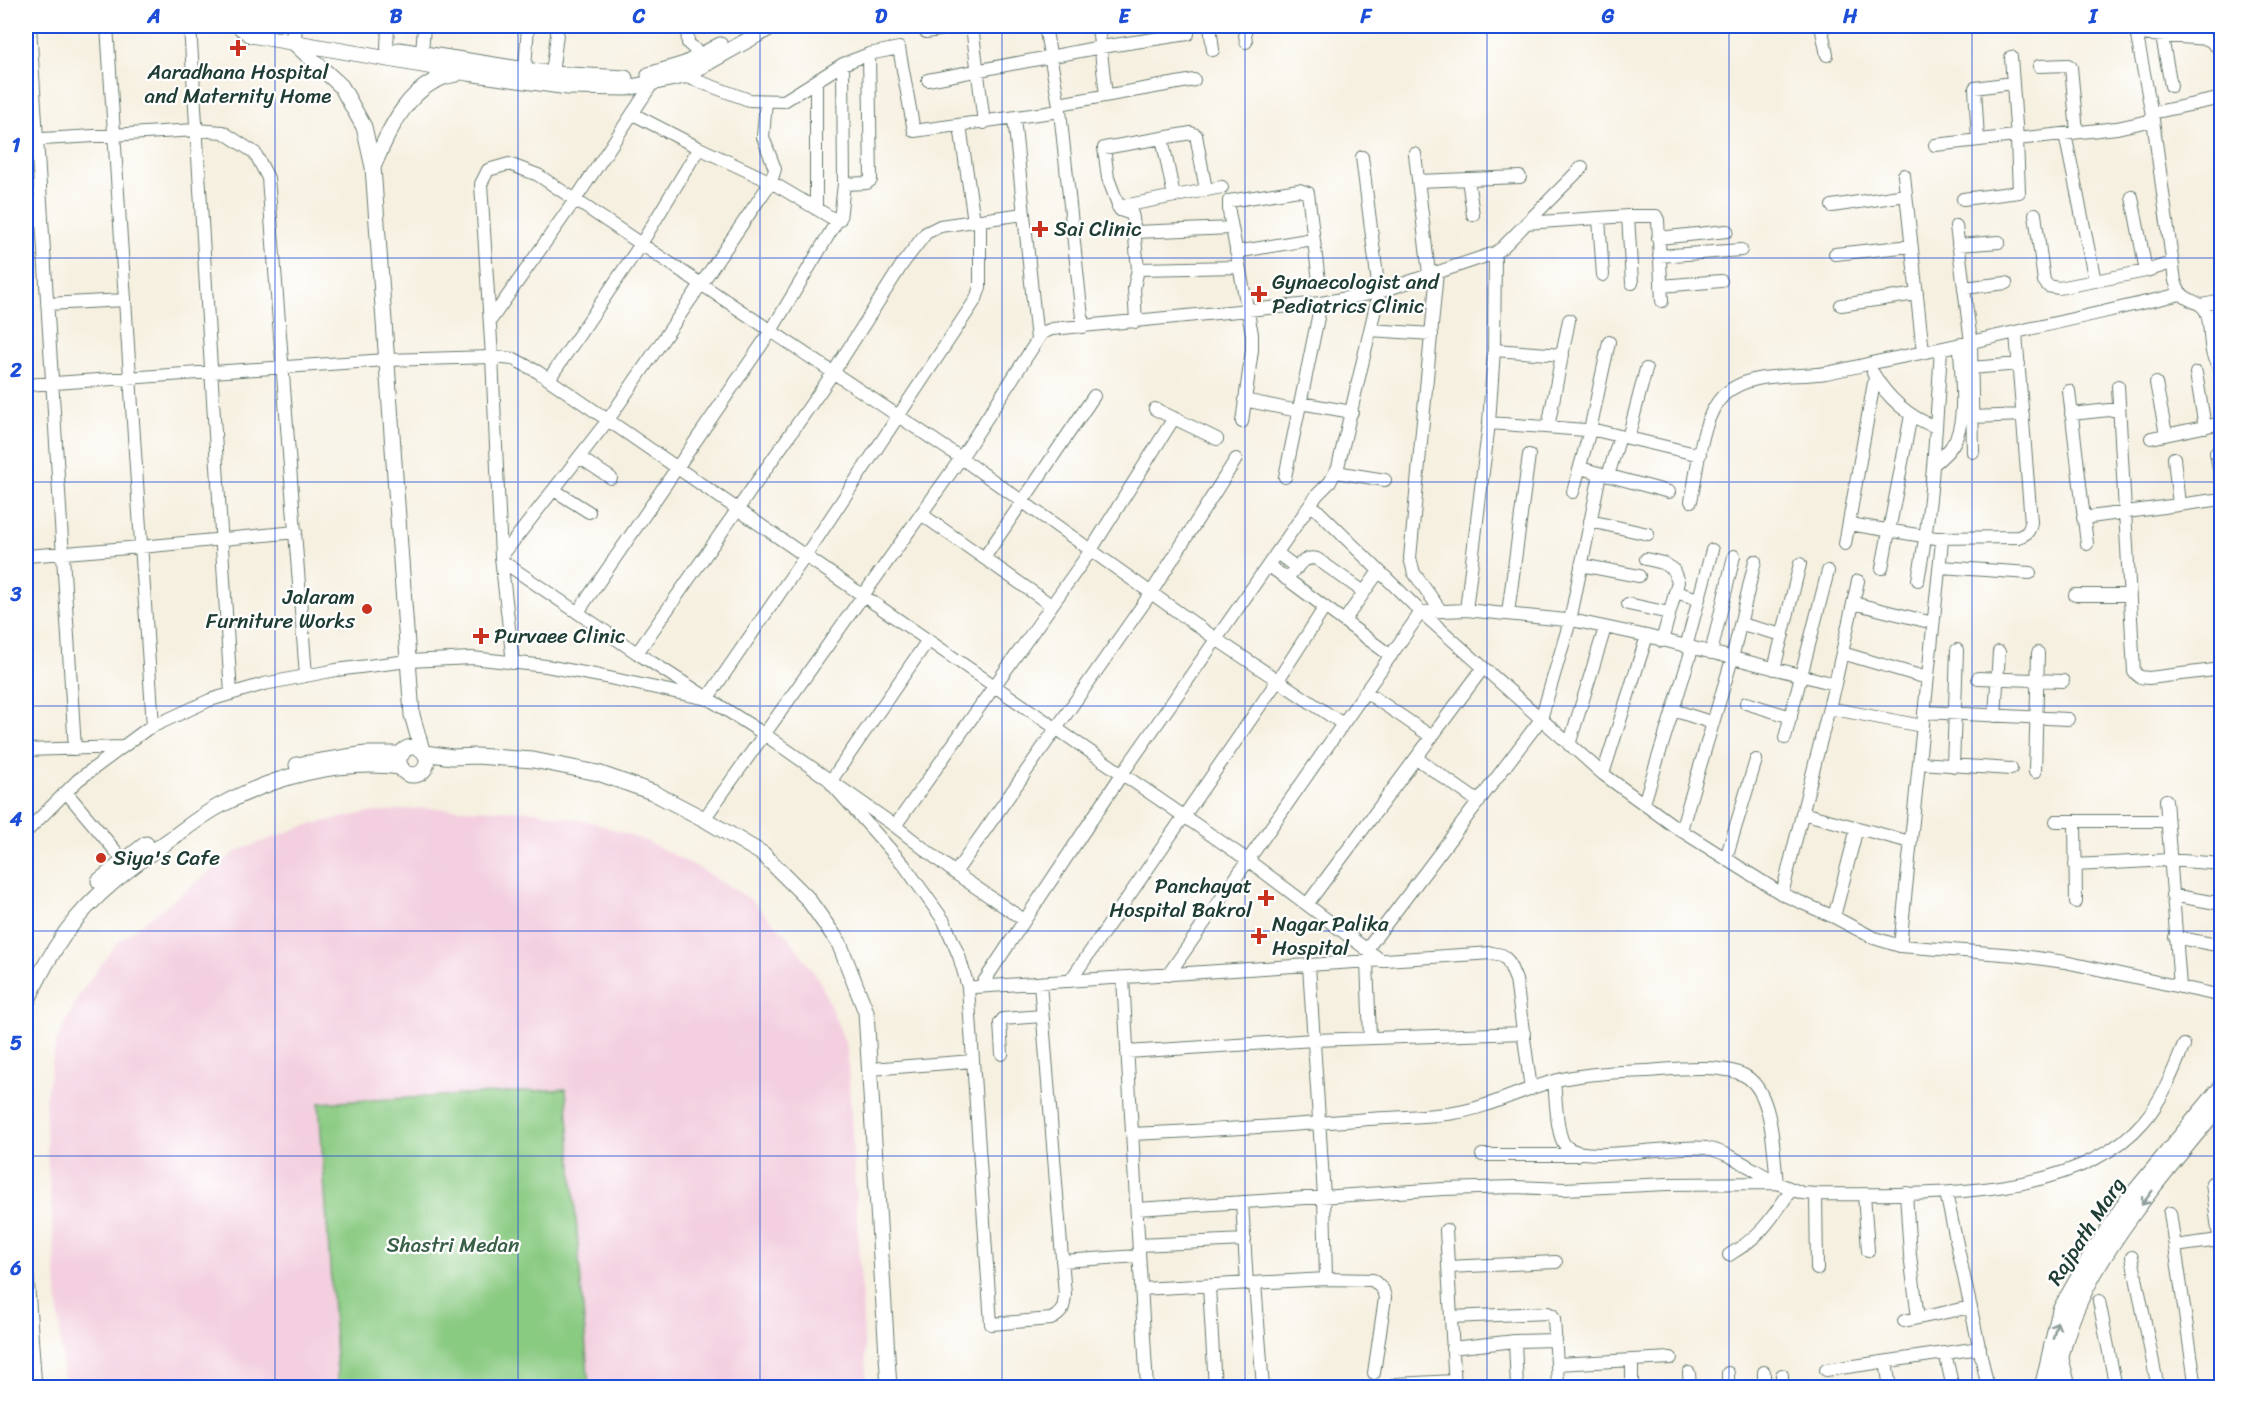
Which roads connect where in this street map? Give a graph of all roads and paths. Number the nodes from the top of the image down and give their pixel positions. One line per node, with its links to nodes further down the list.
1 (30, 26): 64 (street)
2 (107, 26): 61 (street)
3 (190, 26): 59 (street)
4 (236, 26): 23 (main road)
5 (388, 26): 28 (street)
6 (424, 26): 31 (street)
7 (528, 26): 40 (street)
8 (558, 26): 43 (street)
9 (687, 26): 33 (street)
10 (754, 26): 33 (main road)
11 (773, 26): 42 (main road)
12 (963, 26): 22 (street)
13 (972, 26): 41 (street)
14 (1045, 26): 35 (street)
15 (1098, 26): 27 (street)
16 (1210, 26): 29 (street)
17 (1244, 26): 26 (street)
18 (1821, 26): 34 (street)
19 (2206, 26): 25 (street)
20 (2136, 30): 21 (street); 55 (street)
21 (2160, 31): 25 (street); 49 (street)
22 (926, 32)
23 (294, 33): 28 (main road); 39 (main road); 70 (main road)
24 (1188, 33): 27 (street)
25 (2208, 39): 30 (street)
26 (1246, 42)
27 (1101, 47): 35 (street); 50 (street)
28 (387, 48): 31 (main road)
29 (1213, 50)
30 (2222, 51)
31 (422, 53): 39 (main road)
32 (869, 54): 37 (street); 58 (street); 77 (street)
33 (701, 55): 43 (main road)
34 (1827, 55)
35 (1051, 57): 41 (street); 53 (street)
36 (2011, 57): 47 (street)
37 (843, 64): 46 (street); 77 (street)
38 (2039, 66): 60 (street)
39 (469, 67): 40 (main road); 43 (main road); 70 (main road)
40 (525, 69): 43 (main road)
41 (978, 71): 44 (street); 57 (street)
42 (684, 76): 48 (main road); 52 (street)
43 (552, 79): 48 (main road)
44 (928, 80)
45 (1194, 80): 50 (street)
46 (816, 82): 52 (street); 87 (street)
47 (2012, 83): 62 (street); 65 (street)
48 (652, 84): 54 (street)
49 (2171, 86)
50 (1106, 95): 53 (street)
51 (2222, 98): 55 (street)
52 (766, 101): 76 (street)
53 (1059, 108): 56 (street); 139 (street)
54 (633, 114): 67 (street); 84 (street)
55 (2153, 116): 60 (street); 111 (street)
56 (1014, 118): 57 (street); 88 (street)
57 (984, 123): 58 (street)
58 (960, 126): 93 (street)
59 (196, 130): 61 (street); 155 (street); 159 (street)
60 (2071, 133): 62 (street); 119 (street)
61 (114, 135): 64 (street); 128 (street)
62 (2016, 137): 65 (street); 83 (street)
63 (1162, 138): 79 (street); 81 (street); 86 (street)
64 (31, 140): 132 (street)
65 (1978, 140): 66 (street)
66 (1935, 145)
67 (699, 148): 76 (street); 103 (street)
68 (1415, 154): 75 (street)
69 (1362, 157): 125 (street)
70 (373, 167): 152 (main road)
71 (1582, 167): 95 (street)
72 (1904, 175): 80 (street)
73 (1520, 177): 74 (street)
74 (1468, 179): 75 (street); 90 (street)
75 (1418, 181): 115 (street)
76 (771, 182): 87 (street); 122 (street)
77 (844, 184): 94 (street)
78 (1222, 187): 79 (street)
79 (1206, 190): 81 (street)
80 (1906, 195): 85 (street); 105 (street)
81 (1174, 196): 86 (street)
82 (2132, 197): 114 (street)
83 (1963, 199)
84 (575, 200): 103 (street); 137 (street); 137 (street)
85 (1832, 206)
86 (1118, 207): 99 (street)
87 (816, 209): 94 (street)
88 (1023, 214): 93 (street); 144 (street)
89 (2035, 214): 119 (street)
90 (1473, 215)
91 (1628, 216): 92 (street); 101 (street); 120 (street)
92 (1599, 219): 95 (street); 116 (street)
93 (977, 220): 160 (street); 179 (street)
94 (837, 221): 141 (street)
95 (1526, 223): 108 (street)
96 (1956, 226): 104 (street)
97 (1232, 228): 99 (street); 100 (street); 107 (street)
98 (1727, 231): 101 (street)
99 (1135, 232): 113 (street)
100 (1313, 238): 107 (street); 117 (street)
101 (1658, 238): 110 (street)
102 (1999, 242): 104 (street)
103 (641, 244): 122 (street); 164 (street)
104 (1958, 245): 124 (street)
105 (1911, 246): 109 (street); 126 (street)
106 (1741, 250): 110 (street)
107 (1236, 252): 112 (street)
108 (1495, 253): 115 (street); 148 (street)
109 (1835, 254)
110 (1659, 256): 123 (street)
111 (2171, 263): 114 (street); 127 (street)
112 (1239, 267): 113 (street); 135 (street)
113 (1138, 269): 138 (street)
114 (2146, 271): 119 (street)
115 (1433, 273): 125 (street); 143 (street)
116 (1603, 275)
117 (1319, 281)
118 (1721, 281): 123 (street)
119 (2095, 281)
120 (1632, 283)
121 (2006, 283): 124 (street)
122 (702, 285): 141 (street); 182 (street)
123 (1661, 286): 129 (street)
124 (1964, 288): 146 (street)
125 (1379, 292): 131 (street); 140 (street)
126 (1917, 294): 133 (street); 149 (street)
127 (2181, 294): 134 (street); 142 (street)
128 (125, 300): 132 (street); 163 (street)
129 (1662, 301)
130 (2222, 301): 134 (street)
131 (1321, 303): 135 (street); 172 (street)
132 (47, 304): 166 (street)
133 (1841, 305)
134 (2202, 305): 158 (street)
135 (1247, 312): 138 (street); 171 (street)
136 (1569, 320): 150 (street)
137 (490, 321): 151 (street)
138 (1136, 322): 139 (street)
139 (1083, 327): 144 (street)
140 (1370, 330): 143 (street); 175 (street)
141 (771, 331): 160 (street); 203 (street)
142 (2016, 333): 146 (street); 154 (street)
143 (1432, 334): 270 (street)
144 (1037, 340): 199 (street)
145 (1609, 342): 189 (street)
146 (1965, 343): 147 (street); 156 (street); 202 (street)
147 (1941, 349): 149 (street); 187 (street)
148 (1494, 350): 150 (street); 184 (street)
149 (1923, 352): 153 (street)
150 (1563, 355): 186 (street)
151 (492, 357): 152 (street); 164 (street); 242 (street)
152 (386, 360): 155 (street); 294 (main road)
153 (1868, 364): 162 (street); 197 (street)
154 (2019, 364): 156 (street); 178 (street)
155 (283, 367): 159 (street); 227 (street)
156 (1971, 368): 180 (street)
157 (1646, 369): 191 (street)
158 (2222, 370)
159 (211, 372): 163 (street); 230 (street)
160 (833, 373): 179 (street); 219 (street)
161 (2196, 373): 188 (street)
162 (1875, 377): 177 (street); 225 (street)
163 (130, 379): 166 (street); 233 (street)
164 (549, 379): 182 (street)
165 (2156, 383): 190 (street)
166 (52, 384): 167 (street); 236 (street)
167 (26, 386)
168 (2118, 386): 174 (street)
169 (2069, 391): 176 (street)
170 (1094, 396): 216 (street)
171 (1244, 400): 172 (street); 183 (street)
172 (1299, 407): 175 (street); 207 (street)
173 (1155, 409): 181 (street)
174 (2119, 409): 176 (street); 221 (street)
175 (1352, 412): 205 (street)
176 (2071, 414): 223 (street)
177 (1911, 415): 187 (street); 226 (street)
178 (2023, 415): 180 (street); 229 (street)
179 (899, 417): 199 (street); 238 (street)
180 (1972, 417): 194 (street)
181 (1174, 418): 193 (street); 234 (street)
182 (608, 420): 198 (street); 203 (street)
183 (1242, 422)
184 (1489, 423): 186 (street); 269 (street)
185 (2222, 423): 188 (street)
186 (1548, 427): 189 (street)
187 (1936, 427): 202 (street)
188 (2205, 427): 190 (street)
189 (1590, 430): 191 (street); 204 (street)
190 (2166, 435): 192 (street)
191 (1624, 437): 197 (street); 206 (street)
192 (2151, 438)
193 (1217, 439)
194 (1973, 452)
195 (2216, 453): 210 (street)
196 (1529, 455): 274 (street)
197 (1700, 455): 215 (street)
198 (579, 457): 208 (street); 211 (street)
199 (961, 458): 216 (street); 222 (street)
200 (2174, 458): 218 (street)
201 (1236, 459): 260 (street)
202 (1934, 464): 229 (street)
203 (678, 468): 219 (street); 271 (street)
204 (1580, 468): 206 (street); 212 (street)
205 (1336, 472): 209 (street); 217 (street)
206 (1604, 475): 213 (street); 224 (street)
207 (1285, 477)
208 (611, 478)
209 (1385, 480)
210 (2222, 485)
211 (554, 490): 220 (street); 242 (street)
212 (1573, 492)
213 (1669, 492)
214 (2222, 499): 218 (street)
215 (1691, 501)
216 (1022, 502): 234 (street); 241 (street)
217 (1311, 504): 237 (street); 251 (street)
218 (2180, 505): 221 (street)
219 (738, 509): 238 (street); 288 (street)
220 (589, 512)
221 (2125, 512): 223 (street); 263 (street)
222 (921, 514): 241 (street); 261 (street)
223 (2083, 518): 232 (street)
224 (1590, 521): 228 (street); 247 (street)
225 (1849, 524): 226 (street); 231 (street)
226 (1888, 530): 229 (street); 250 (street)
227 (296, 532): 230 (street); 299 (street)
228 (1648, 534)
229 (1932, 537): 248 (street); 256 (street)
230 (221, 539): 233 (street); 310 (street)
231 (1845, 544)
232 (2086, 544)
233 (141, 547): 236 (street); 325 (street)
234 (1091, 550): 260 (street); 267 (street)
235 (1712, 550): 264 (street)
236 (62, 552): 240 (street); 333 (street)
237 (1276, 553): 246 (street); 249 (street)
238 (806, 555): 261 (street); 311 (street)
239 (1734, 555): 291 (street)
240 (26, 556)
241 (984, 558): 267 (street)
242 (502, 559): 271 (street); 295 (street)
243 (1646, 559): 259 (street)
244 (1755, 561): 278 (street)
245 (1800, 564): 280 (street)
246 (1268, 565): 255 (street); 282 (street)
247 (1581, 565): 254 (street); 276 (street)
248 (1940, 567): 253 (street); 277 (street)
249 (1297, 568): 255 (street); 258 (street)
250 (1882, 568)
251 (1379, 571): 258 (street); 272 (street)
252 (1828, 571): 300 (street)
253 (2030, 573)
254 (1639, 576)
255 (1286, 579): 268 (street)
256 (1918, 580)
257 (1858, 581): 265 (street)
258 (1364, 592): 275 (street)
259 (1675, 592): 264 (street); 273 (street)
260 (1151, 593): 282 (street); 327 (street)
261 (863, 595): 283 (street); 328 (street)
262 (2075, 595): 263 (street)
263 (2130, 595): 298 (street)
264 (1699, 599): 285 (street)
265 (1853, 603): 277 (street); 289 (street)
266 (1628, 604): 273 (street)
267 (1052, 605): 308 (street)
268 (1325, 607): 275 (street); 304 (street)
269 (1466, 610): 270 (street); 274 (street)
270 (1441, 611): 272 (street)
271 (578, 612): 288 (street)
272 (1421, 612): 292 (street); 296 (street)
273 (1670, 613): 284 (street)
274 (1508, 614): 276 (street)
275 (1344, 621): 292 (street)
276 (1570, 621): 279 (street); 321 (street)
277 (1933, 623): 301 (street)
278 (1741, 624): 280 (street); 293 (street)
279 (1605, 628): 281 (street); 331 (street)
280 (1783, 635): 297 (street)
281 (1647, 636): 284 (street); 344 (street)
282 (1216, 639): 304 (street); 343 (street)
283 (928, 640): 308 (street); 345 (street)
284 (1662, 641): 285 (street)
285 (1689, 648): 291 (street); 314 (street)
286 (1957, 650): 316 (street)
287 (1998, 652): 303 (street)
288 (637, 653): 311 (street)
289 (1842, 653): 301 (street); 307 (street)
290 (2038, 653): 305 (street)
291 (1711, 654): 293 (street)
292 (1391, 656): 309 (street)
293 (1732, 659): 297 (street); 323 (street)
294 (408, 661): 295 (street); 299 (street); 317 (main road)
295 (513, 663): 311 (street)
296 (1483, 668): 321 (street); 329 (street)
297 (1774, 669): 300 (street)
298 (2222, 669)
299 (306, 676): 310 (street)
300 (1802, 676): 307 (street); 319 (street)
301 (1927, 678): 315 (street)
302 (1978, 678): 303 (street)
303 (1997, 678): 305 (street); 318 (street)
304 (1278, 680): 324 (street); 351 (street)
305 (2037, 680): 306 (street); 320 (street)
306 (2062, 681)
307 (1835, 684): 313 (street)
308 (994, 685): 327 (street); 356 (street)
309 (1366, 692): 324 (street); 329 (street)
310 (231, 694): 325 (street)
311 (707, 699): 328 (street)
312 (1746, 703): 319 (street)
313 (1829, 708): 326 (street); 350 (street)
314 (1673, 710): 323 (street); 349 (street)
315 (1924, 712): 316 (street); 326 (street)
316 (1956, 714): 318 (street); 340 (street)
317 (412, 715): 335 (main road); 336 (main road)
318 (1995, 716): 320 (street)
319 (1791, 717): 330 (street)
320 (2036, 718): 322 (street); 342 (street)
321 (1541, 719): 331 (street); 348 (street)
322 (2068, 720)
323 (1713, 723): 358 (street)
324 (1343, 724): 363 (street)
325 (153, 726): 332 (street)
326 (1922, 726): 339 (street)
327 (1057, 728): 343 (street); 367 (street)
328 (764, 734): 345 (street); 352 (street)
329 (1432, 737): 337 (street)
330 (1785, 738)
331 (1569, 744): 344 (street)
332 (122, 747): 333 (street); 346 (street)
333 (75, 749): 334 (street)
334 (26, 750)
335 (403, 757): 336 (main road); 336 (main road); 364 (main road)
336 (424, 757): 352 (main road)
337 (1416, 758): 348 (street); 371 (street)
338 (1756, 760): 361 (street)
339 (1919, 763): 340 (street); 360 (street)
340 (1953, 766): 341 (street)
341 (2011, 770)
342 (2035, 772)
343 (1122, 774): 351 (street); 374 (street)
344 (1603, 774): 349 (street)
345 (830, 782): 356 (street); 388 (street)
346 (66, 792): 359 (street); 364 (street)
347 (2166, 800): 355 (street)
348 (1479, 802): 378 (street)
349 (1644, 803): 358 (street)
350 (1802, 813): 357 (street); 368 (street)
351 (1185, 816): 363 (street); 384 (street)
352 (704, 819): 400 (main road)
353 (2056, 821): 354 (street)
354 (2075, 821): 355 (street); 366 (street)
355 (2167, 821): 362 (street)
356 (895, 826): 367 (street)
357 (1857, 828): 360 (street); 373 (street)
358 (1681, 830): 361 (street)
359 (26, 832)
360 (1910, 842): 376 (street)
361 (1726, 858): 368 (street)
362 (2169, 860): 365 (street); 366 (street); 369 (street)
363 (1249, 861): 371 (street); 382 (street)
364 (127, 864): 385 (main road); 391 (main road)
365 (2222, 864)
366 (2075, 865): 370 (street)
367 (955, 873): 374 (street)
368 (1782, 894): 373 (street)
369 (2172, 895): 372 (street); 375 (street)
370 (2076, 902)
371 (1308, 903): 378 (street)
372 (2222, 904)
373 (1834, 917): 376 (street)
374 (1024, 920): 387 (street)
375 (2175, 937): 377 (street); 389 (street)
376 (1900, 946): 389 (street)
377 (2222, 946)
378 (1367, 949): 379 (street)
379 (1382, 961): 380 (street); 393 (street)
380 (1367, 962): 381 (street); 394 (street)
381 (1309, 966): 382 (street); 395 (street)
382 (1168, 975): 383 (street)
383 (1123, 978): 384 (street); 397 (street)
384 (1070, 981): 386 (street)
385 (26, 982)
386 (1040, 982): 387 (street); 392 (street)
387 (981, 986): 388 (street)
388 (968, 987): 399 (street)
389 (2180, 987): 390 (street)
390 (2222, 996)
391 (26, 1004)
392 (1042, 1016): 398 (street); 428 (street)
393 (1524, 1033): 394 (street); 403 (street)
394 (1370, 1038): 395 (street)
395 (1314, 1040): 397 (street); 405 (street)
396 (2184, 1045): 413 (street)
397 (1127, 1052): 406 (street)
398 (1002, 1054)
399 (973, 1061): 400 (street); 428 (street)
400 (871, 1069): 461 (main road)
401 (1554, 1082): 403 (street); 408 (street); 409 (street)
402 (2222, 1086): 474 (main road, Rajpath Marg, one-way to 402)
403 (1531, 1089): 405 (street)
404 (2222, 1102): 448 (main road, Rajpath Marg, one-way to 448)
405 (1320, 1123): 406 (street); 416 (street)
406 (1132, 1134): 418 (street)
407 (1482, 1155): 408 (street)
408 (1595, 1155): 409 (street)
409 (1777, 1183): 411 (street); 416 (street)
410 (2212, 1183): 422 (street)
411 (1791, 1190): 414 (street); 426 (street)
412 (1906, 1193): 413 (street); 415 (street); 441 (street)
413 (1946, 1193): 439 (street)
414 (1816, 1194): 415 (street); 432 (street)
415 (1864, 1194): 425 (street)
416 (1324, 1196): 417 (street); 434 (street)
417 (1242, 1202): 418 (street); 421 (street)
418 (1137, 1209): 424 (street)
419 (2170, 1213): 423 (street)
420 (1446, 1230): 431 (street)
421 (1245, 1240): 424 (street); 435 (street)
422 (2219, 1240): 423 (street); 429 (street)
423 (2175, 1246): 479 (street)
424 (1139, 1250): 428 (street); 437 (street)
425 (1868, 1251)
426 (1728, 1255)
427 (2132, 1257): 478 (street)
428 (1062, 1261)
429 (2222, 1261)
430 (1556, 1262): 431 (street)
431 (1448, 1267): 440 (street)
432 (1817, 1269)
433 (26, 1275): 460 (main road)
434 (1326, 1279): 435 (street); 456 (street)
435 (1251, 1284): 436 (street); 464 (street)
436 (1209, 1286): 437 (street); 463 (street)
437 (1141, 1289): 462 (street)
438 (2099, 1301): 477 (street)
439 (1971, 1307): 441 (street); 446 (street)
440 (1451, 1317): 443 (street); 445 (street)
441 (1918, 1318): 442 (street)
442 (1904, 1321)
443 (1556, 1340): 444 (street); 452 (street)
444 (1515, 1341): 445 (street); 465 (street)
445 (1452, 1348): 459 (street)
446 (1980, 1348): 447 (street); 473 (street)
447 (1945, 1353): 451 (street); 472 (street)
448 (2061, 1356): 475 (main road, Rajpath Marg); 476 (street)
449 (1671, 1358): 450 (street)
450 (1632, 1361): 452 (street); 467 (street)
451 (1886, 1362): 453 (street); 471 (street)
452 (1557, 1364): 466 (street)
453 (1826, 1370)
454 (1689, 1372): 468 (street)
455 (1764, 1372): 470 (street)
456 (1374, 1373)
457 (1728, 1373): 469 (street)
458 (1396, 1384): 459 (street)
459 (1455, 1384)
460 (34, 1388)
461 (889, 1388)
462 (1147, 1388)
463 (1215, 1388)
464 (1263, 1388)
465 (1517, 1388)
466 (1558, 1388)
467 (1632, 1388)
468 (1690, 1388)
469 (1728, 1388)
470 (1764, 1388)
471 (1890, 1388)
472 (1953, 1388)
473 (1988, 1388)
474 (2042, 1388)
475 (2055, 1388)
476 (2070, 1388)
477 (2116, 1388)
478 (2158, 1388)
479 (2196, 1388)

